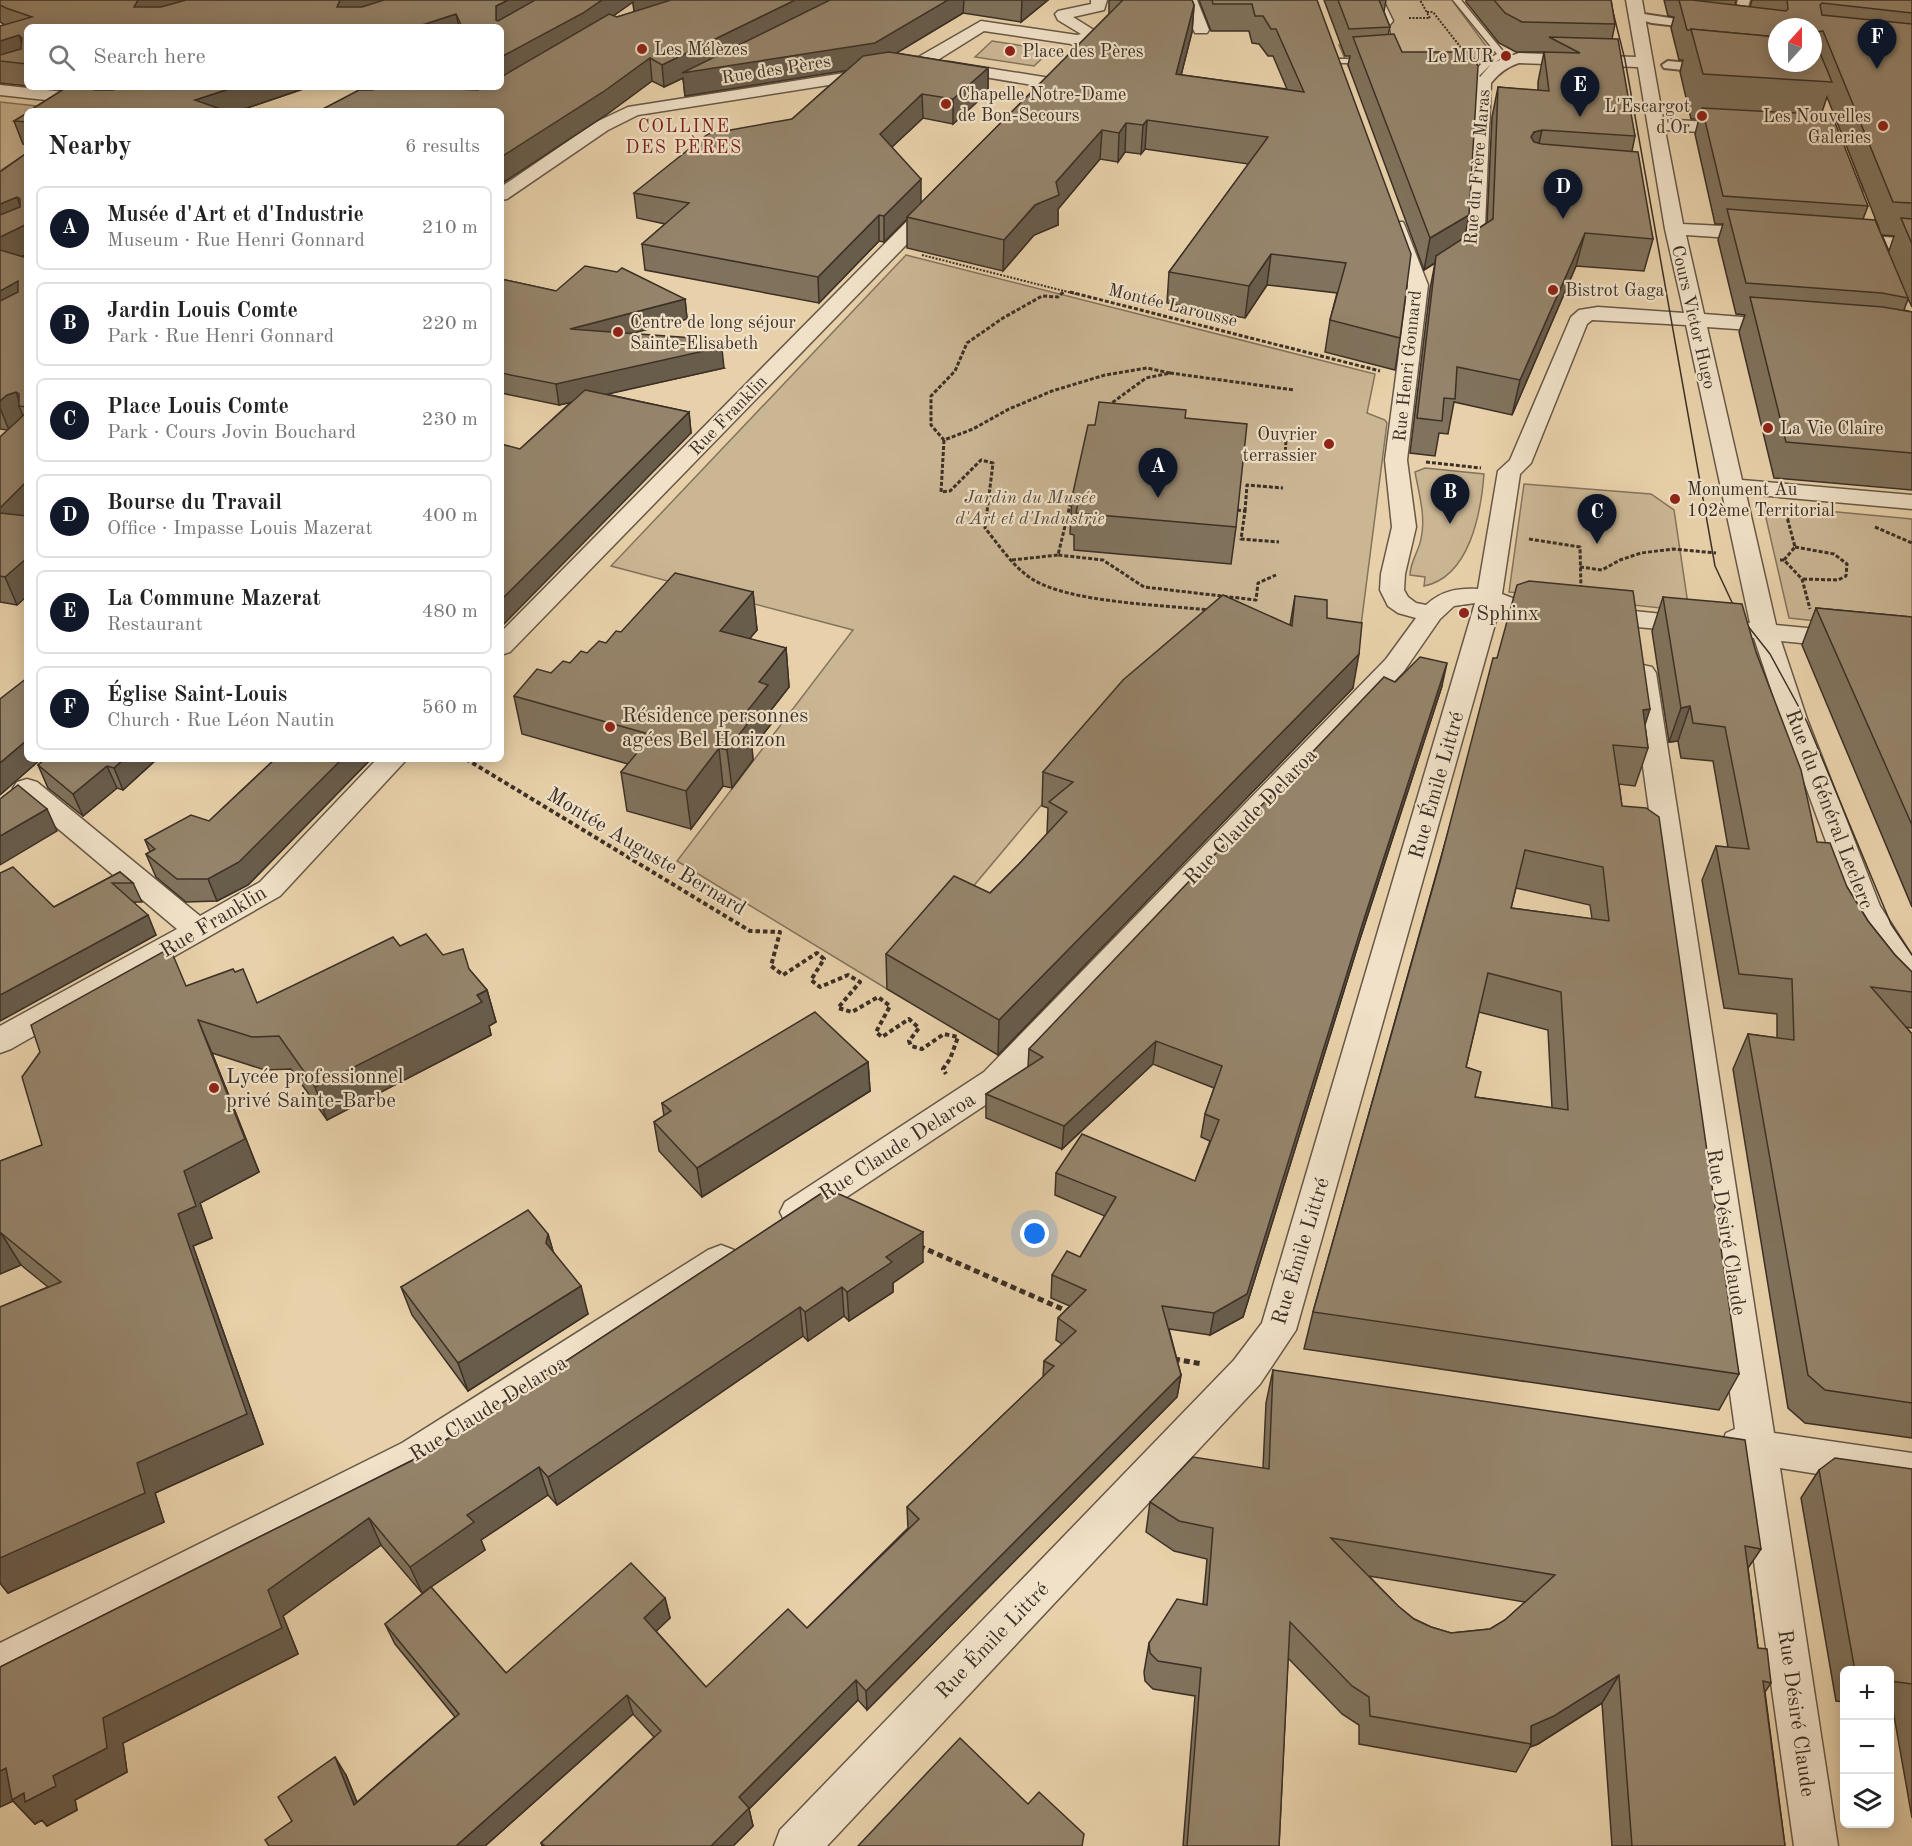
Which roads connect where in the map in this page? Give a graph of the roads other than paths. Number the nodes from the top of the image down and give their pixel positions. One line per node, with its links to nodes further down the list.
1 (1099, 0): 9 (street)
2 (1189, 0): 7 (street)
3 (1379, 0): 10 (lane)
4 (1457, 0): 19 (lane)
5 (1743, 0): 6 (street)
6 (1636, 8): 13 (street, Cours Victor Hugo)
7 (1201, 30)
8 (1329, 41): 11 (street)
9 (1078, 47): 14 (street); 17 (street)
10 (1393, 50)
11 (1336, 61): 12 (lane); 18 (street)
12 (1375, 61)
13 (1646, 62): 19 (street, Rue du Frère Maras); 25 (street, Cours Victor Hugo)
14 (922, 63): 17 (street); 24 (street, Rue des Pères)
15 (1668, 65): 16 (street)
16 (1720, 70)
17 (1050, 83): 22 (street)
18 (1344, 83)
19 (1482, 83): 38 (street, Rue du Frère Maras)
20 (687, 85): 24 (street, Rue des Pères)
21 (0, 90): 23 (street)
22 (1034, 100)
23 (109, 102)
24 (634, 111): 30 (street, Rue des Pères)
25 (1656, 124): 26 (street); 28 (street, Cours Victor Hugo)
26 (1750, 130)
27 (1645, 177): 28 (street)
28 (1665, 178): 32 (street, Cours Victor Hugo)
29 (948, 191): 47 (street, Rue Franklin)
30 (504, 193)
31 (1389, 207): 38 (street, Rue Henri Gonnard)
32 (1674, 228): 34 (street); 39 (street, Cours Victor Hugo)
33 (1869, 234): 35 (street); 36 (street); 37 (street)
34 (1781, 236)
35 (1827, 239)
36 (1912, 244)
37 (1880, 261)
38 (1418, 285): 44 (street, Rue Henri Gonnard)
39 (1696, 320): 40 (street); 41 (street, Cours Victor Hugo); 43 (street, Rue Émile Littré)
40 (1806, 328)
41 (1732, 486): 42 (street); 46 (street, Cours Victor Hugo)
42 (1912, 502)
43 (1489, 598): 44 (street, Rue Claude Delaroa); 45 (street, Rue Claude Delaroa); 58 (street, Rue Émile Littré)
44 (1431, 614): 57 (street, Rue Claude Delaroa)
45 (1635, 619): 46 (street, Rue Claude Delaroa); 55 (street, Rue Désiré Claude)
46 (1765, 632): 48 (street, Rue Claude Delaroa); 52 (street, Rue du Général Leclerc)
47 (504, 644)
48 (1912, 646)
49 (390, 762): 51 (street, Rue Franklin)
50 (26, 789): 51 (street)
51 (198, 931): 53 (street, Rue Franklin)
52 (1912, 977)
53 (0, 1041)
54 (1712, 1441): 55 (street)
55 (1759, 1449): 56 (street); 59 (street, Rue Désiré Claude)
56 (1912, 1471)
57 (0, 1665)
58 (796, 1846)
59 (1816, 1846)

